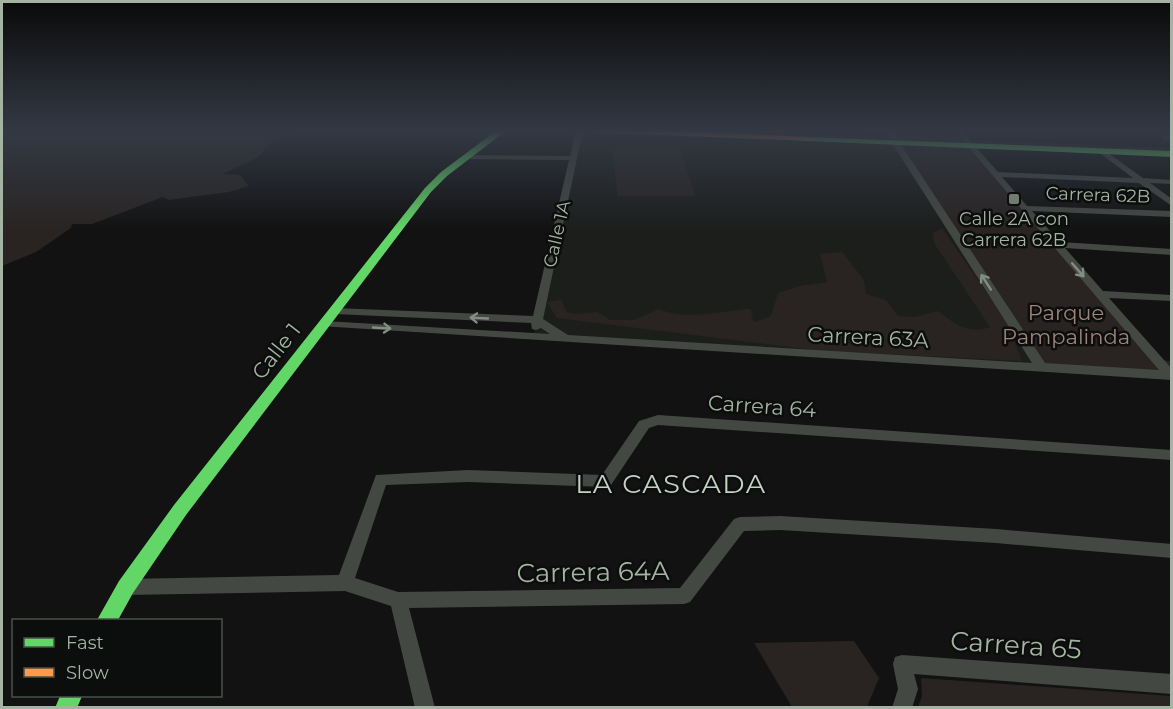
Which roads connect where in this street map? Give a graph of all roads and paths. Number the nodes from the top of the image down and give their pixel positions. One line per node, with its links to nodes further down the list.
1 (459, 163): 16 (street, Calle 1)
2 (573, 163): 17 (street, Calle 1A)
3 (910, 163): 23 (street, one-way to 3)
4 (985, 163): 6 (street)
5 (1119, 163): 7 (street)
6 (994, 174): 7 (street); 10 (street)
7 (1142, 181): 8 (street); 9 (street)
8 (1172, 182)
9 (1172, 204)
10 (1024, 208): 11 (street, Carrera 62B); 12 (street)
11 (1172, 214)
12 (1057, 245): 13 (street); 14 (street, one-way to 14)
13 (1172, 252)
14 (1099, 294): 15 (street); 21 (street)
15 (1172, 298)
16 (335, 311): 17 (street, one-way to 16); 18 (street, Calle 1)
17 (537, 320): 19 (street, Calle 1A); 20 (street)
18 (324, 324): 19 (street, Carrera 63A, one-way to 19); 28 (street, Calle 1)
19 (533, 337): 20 (street, Carrera 63A)
20 (565, 339): 23 (street, Carrera 63A)
21 (1157, 360): 22 (street); 24 (street)
22 (1172, 361)
23 (1041, 367): 24 (street, Carrera 63A)
24 (1170, 376)
25 (1172, 455): 27 (street, Carrera 64)
26 (1172, 551): 29 (street, Carrera 64A)
27 (345, 583): 28 (street, Carrera 64A); 29 (street, Carrera 64A)
28 (126, 586): 30 (street, Calle 1)
29 (398, 600): 32 (street)
30 (108, 619)
31 (1172, 684): 33 (street, Carrera 65)
32 (425, 708)
33 (902, 708)

